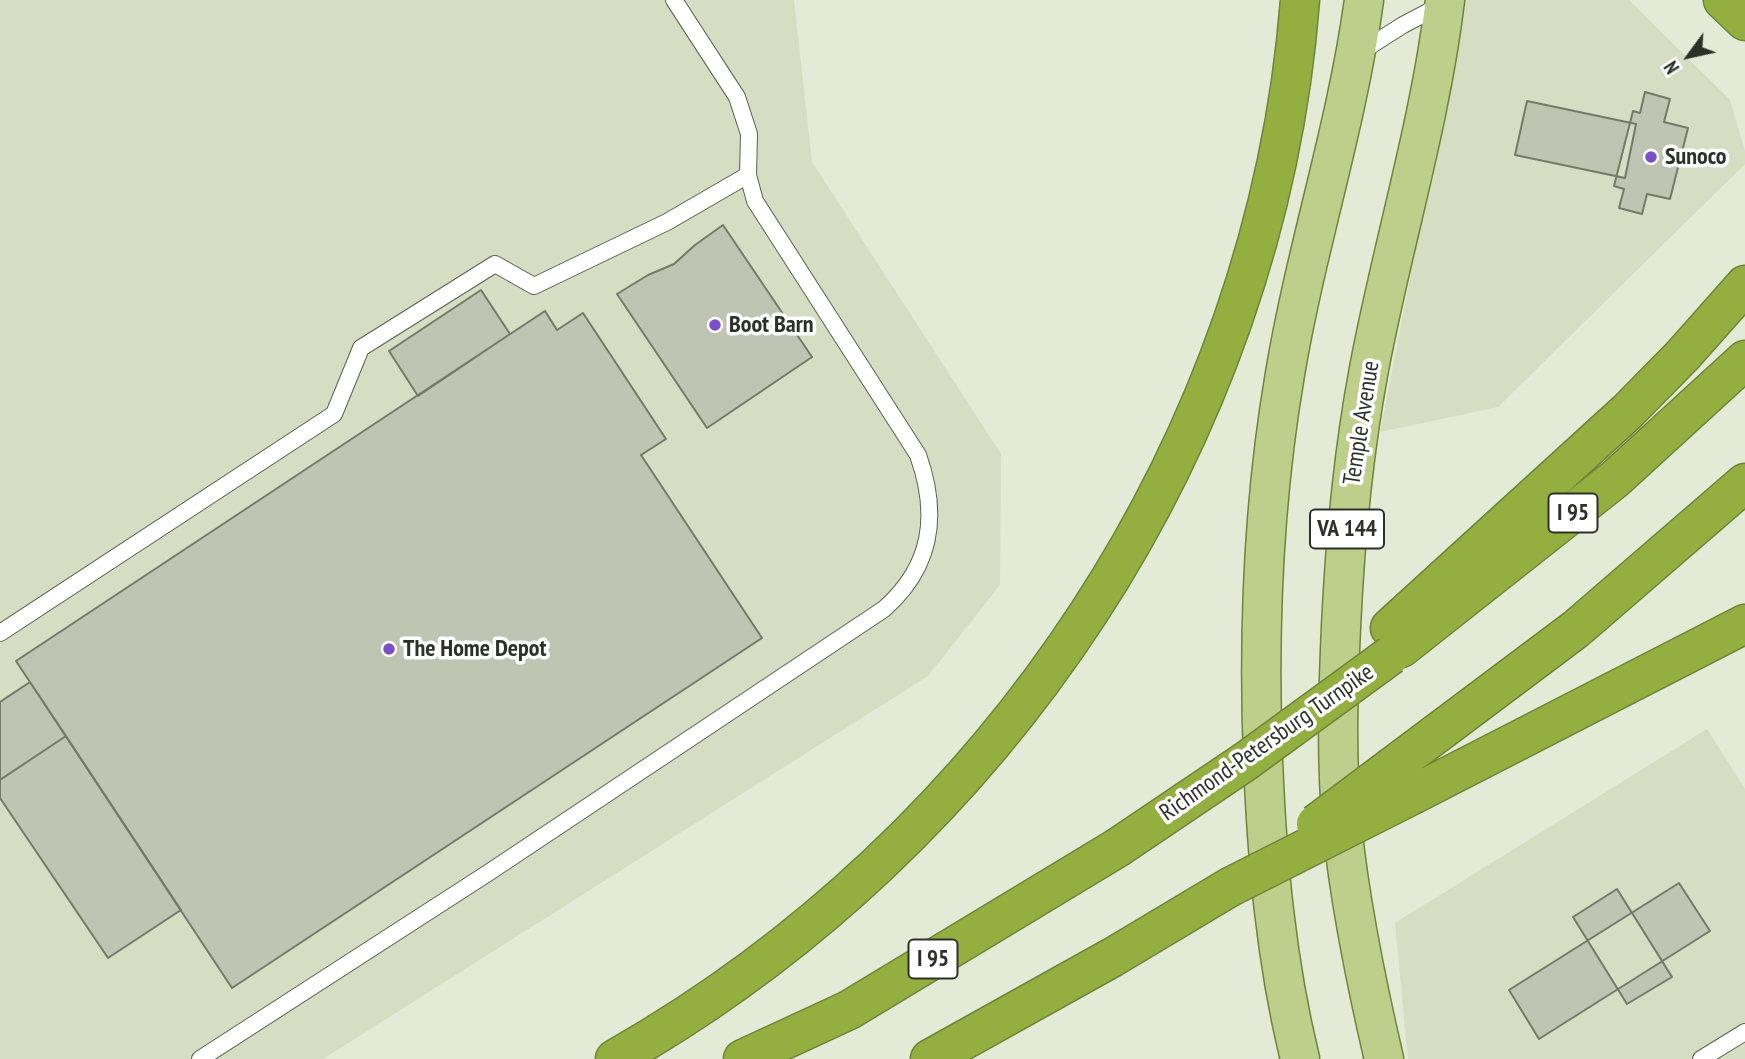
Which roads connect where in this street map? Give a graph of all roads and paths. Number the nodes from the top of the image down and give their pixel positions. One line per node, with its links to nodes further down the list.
1 (674, 0): 8 (lane)
2 (1300, 0): 18 (highway)
3 (1364, 0): 7 (main road)
4 (1723, 0): 6 (highway)
5 (1445, 2): 7 (lane); 22 (main road, Temple Avenue / VA 144)
6 (1745, 20)
7 (1356, 55): 21 (main road)
8 (748, 175): 13 (lane); 17 (lane)
9 (1745, 285): 14 (highway)
10 (1745, 360): 14 (highway, Richmond-Petersburg Turnpike / I 95)
11 (1745, 483): 15 (highway)
12 (1745, 624): 15 (highway)
13 (0, 633)
14 (1390, 642): 19 (highway, Richmond-Petersburg Turnpike / I 95, bridge)
15 (1403, 781): 20 (highway, bridge)
16 (1745, 1032): 23 (lane)
17 (200, 1059)
18 (615, 1059)
19 (743, 1059)
20 (930, 1059)
21 (1300, 1059)
22 (1384, 1059)
23 (1701, 1059)

